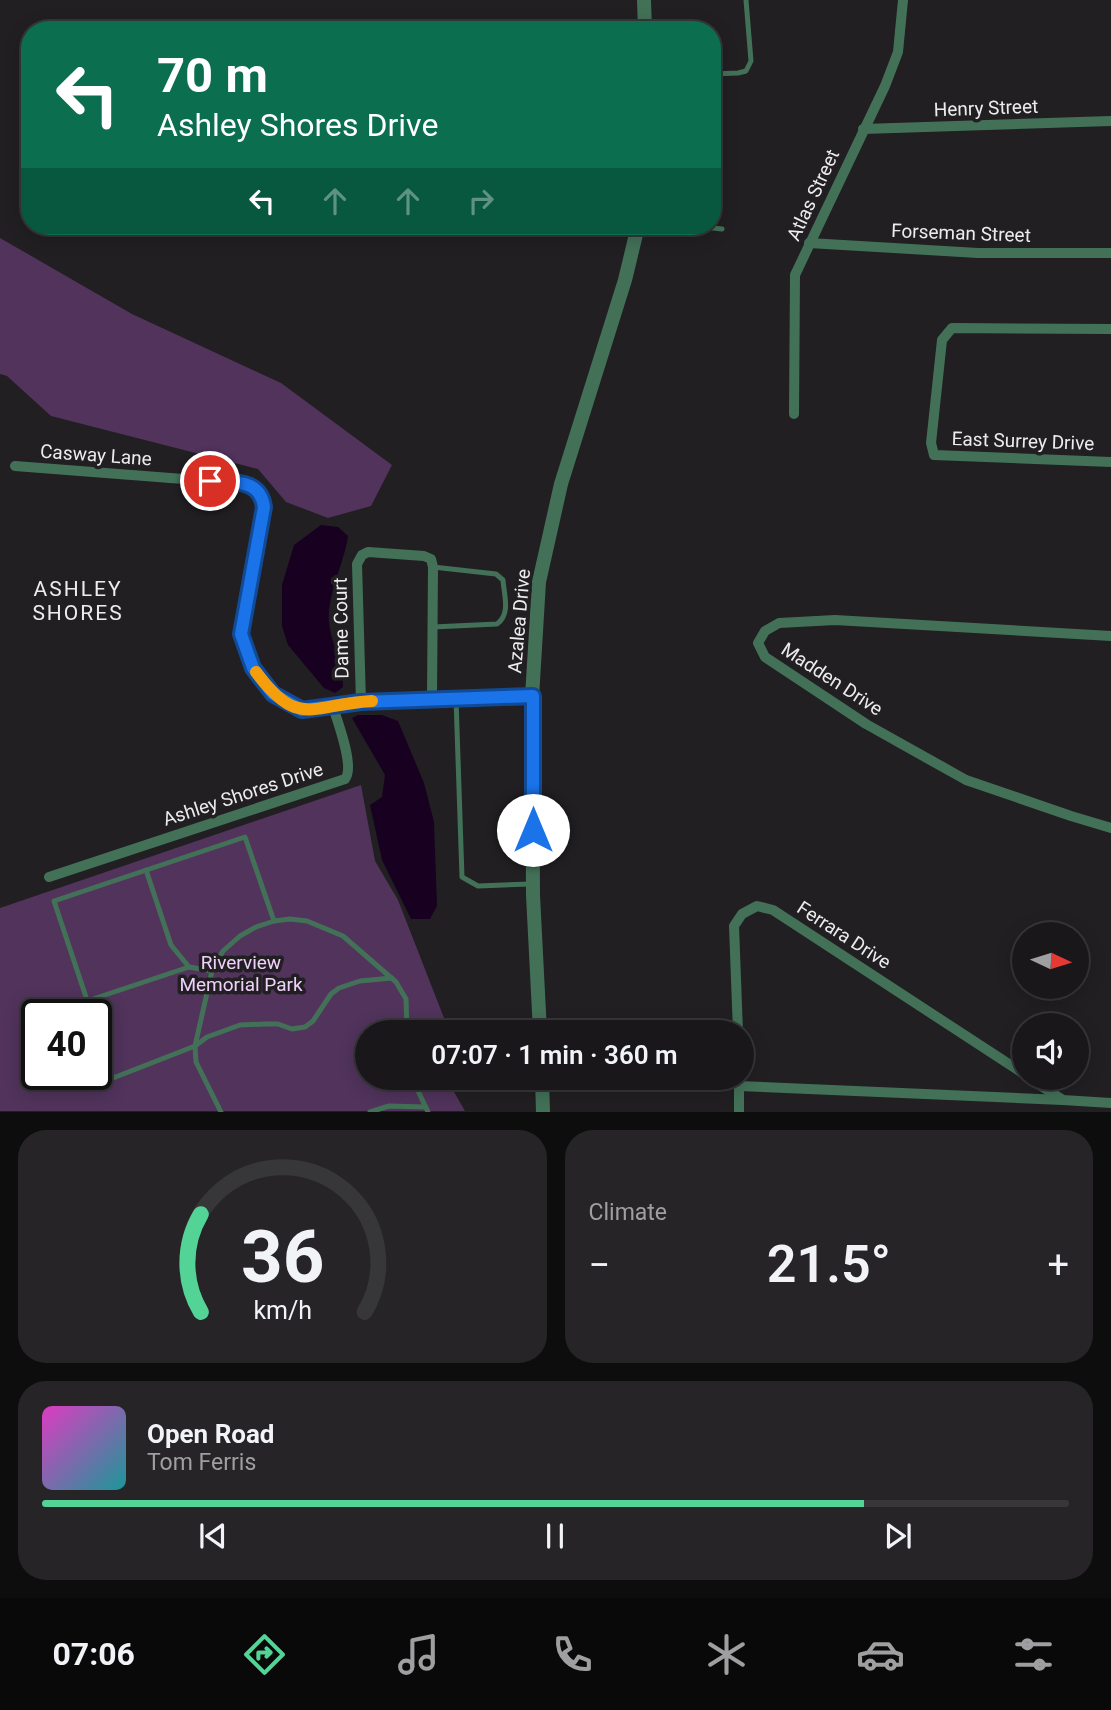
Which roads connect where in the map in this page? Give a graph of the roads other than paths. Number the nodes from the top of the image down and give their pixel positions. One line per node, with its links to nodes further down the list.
1 (644, 0): 4 (street)
2 (746, 0): 5 (lane)
3 (903, 0): 7 (street, Atlas Street)
4 (645, 21)
5 (721, 74)
6 (1111, 121): 7 (street, Henry Street)
7 (863, 129): 9 (street, Atlas Street)
8 (636, 235): 18 (street, Azalea Drive)
9 (809, 243): 10 (street, Forseman Street); 12 (street, Atlas Street)
10 (1111, 253)
11 (1111, 329): 13 (street, East Surrey Drive)
12 (794, 414)
13 (1111, 462)
14 (15, 466): 22 (street, Casway Lane)
15 (433, 567): 16 (street); 16 (lane); 21 (street, Dame Court)
16 (433, 627): 19 (street)
17 (1111, 636): 23 (street, Madden Drive)
18 (533, 696): 20 (street); 26 (street, Azalea Drive)
19 (432, 698): 20 (street); 21 (street)
20 (456, 699): 26 (lane)
21 (361, 702): 22 (street)
22 (333, 707): 25 (street, Ashley Shores Drive)
23 (1111, 828)
24 (146, 870): 27 (lane); 28 (lane); 31 (lane)
25 (49, 877)
26 (533, 884): 34 (street, Azalea Drive)
27 (274, 920): 29 (lane); 30 (lane)
28 (190, 967): 29 (lane); 32 (lane)
29 (212, 971): 36 (lane)
30 (392, 978): 33 (lane); 36 (lane)
31 (86, 999)
32 (93, 999)
33 (407, 1020)
34 (539, 1020)
35 (738, 1020): 37 (street, Ferrara Drive)
36 (195, 1046): 38 (lane); 47 (lane)
37 (1012, 1066)
38 (112, 1075)
39 (754, 1083): 44 (street)
40 (418, 1090): 46 (lane)
41 (542, 1090): 49 (street)
42 (739, 1090): 50 (street)
43 (1048, 1090): 44 (street)
44 (1063, 1100): 45 (street)
45 (1111, 1102)
46 (427, 1109): 48 (lane)
47 (221, 1111)
48 (370, 1111)
49 (543, 1111)
50 (739, 1111)

